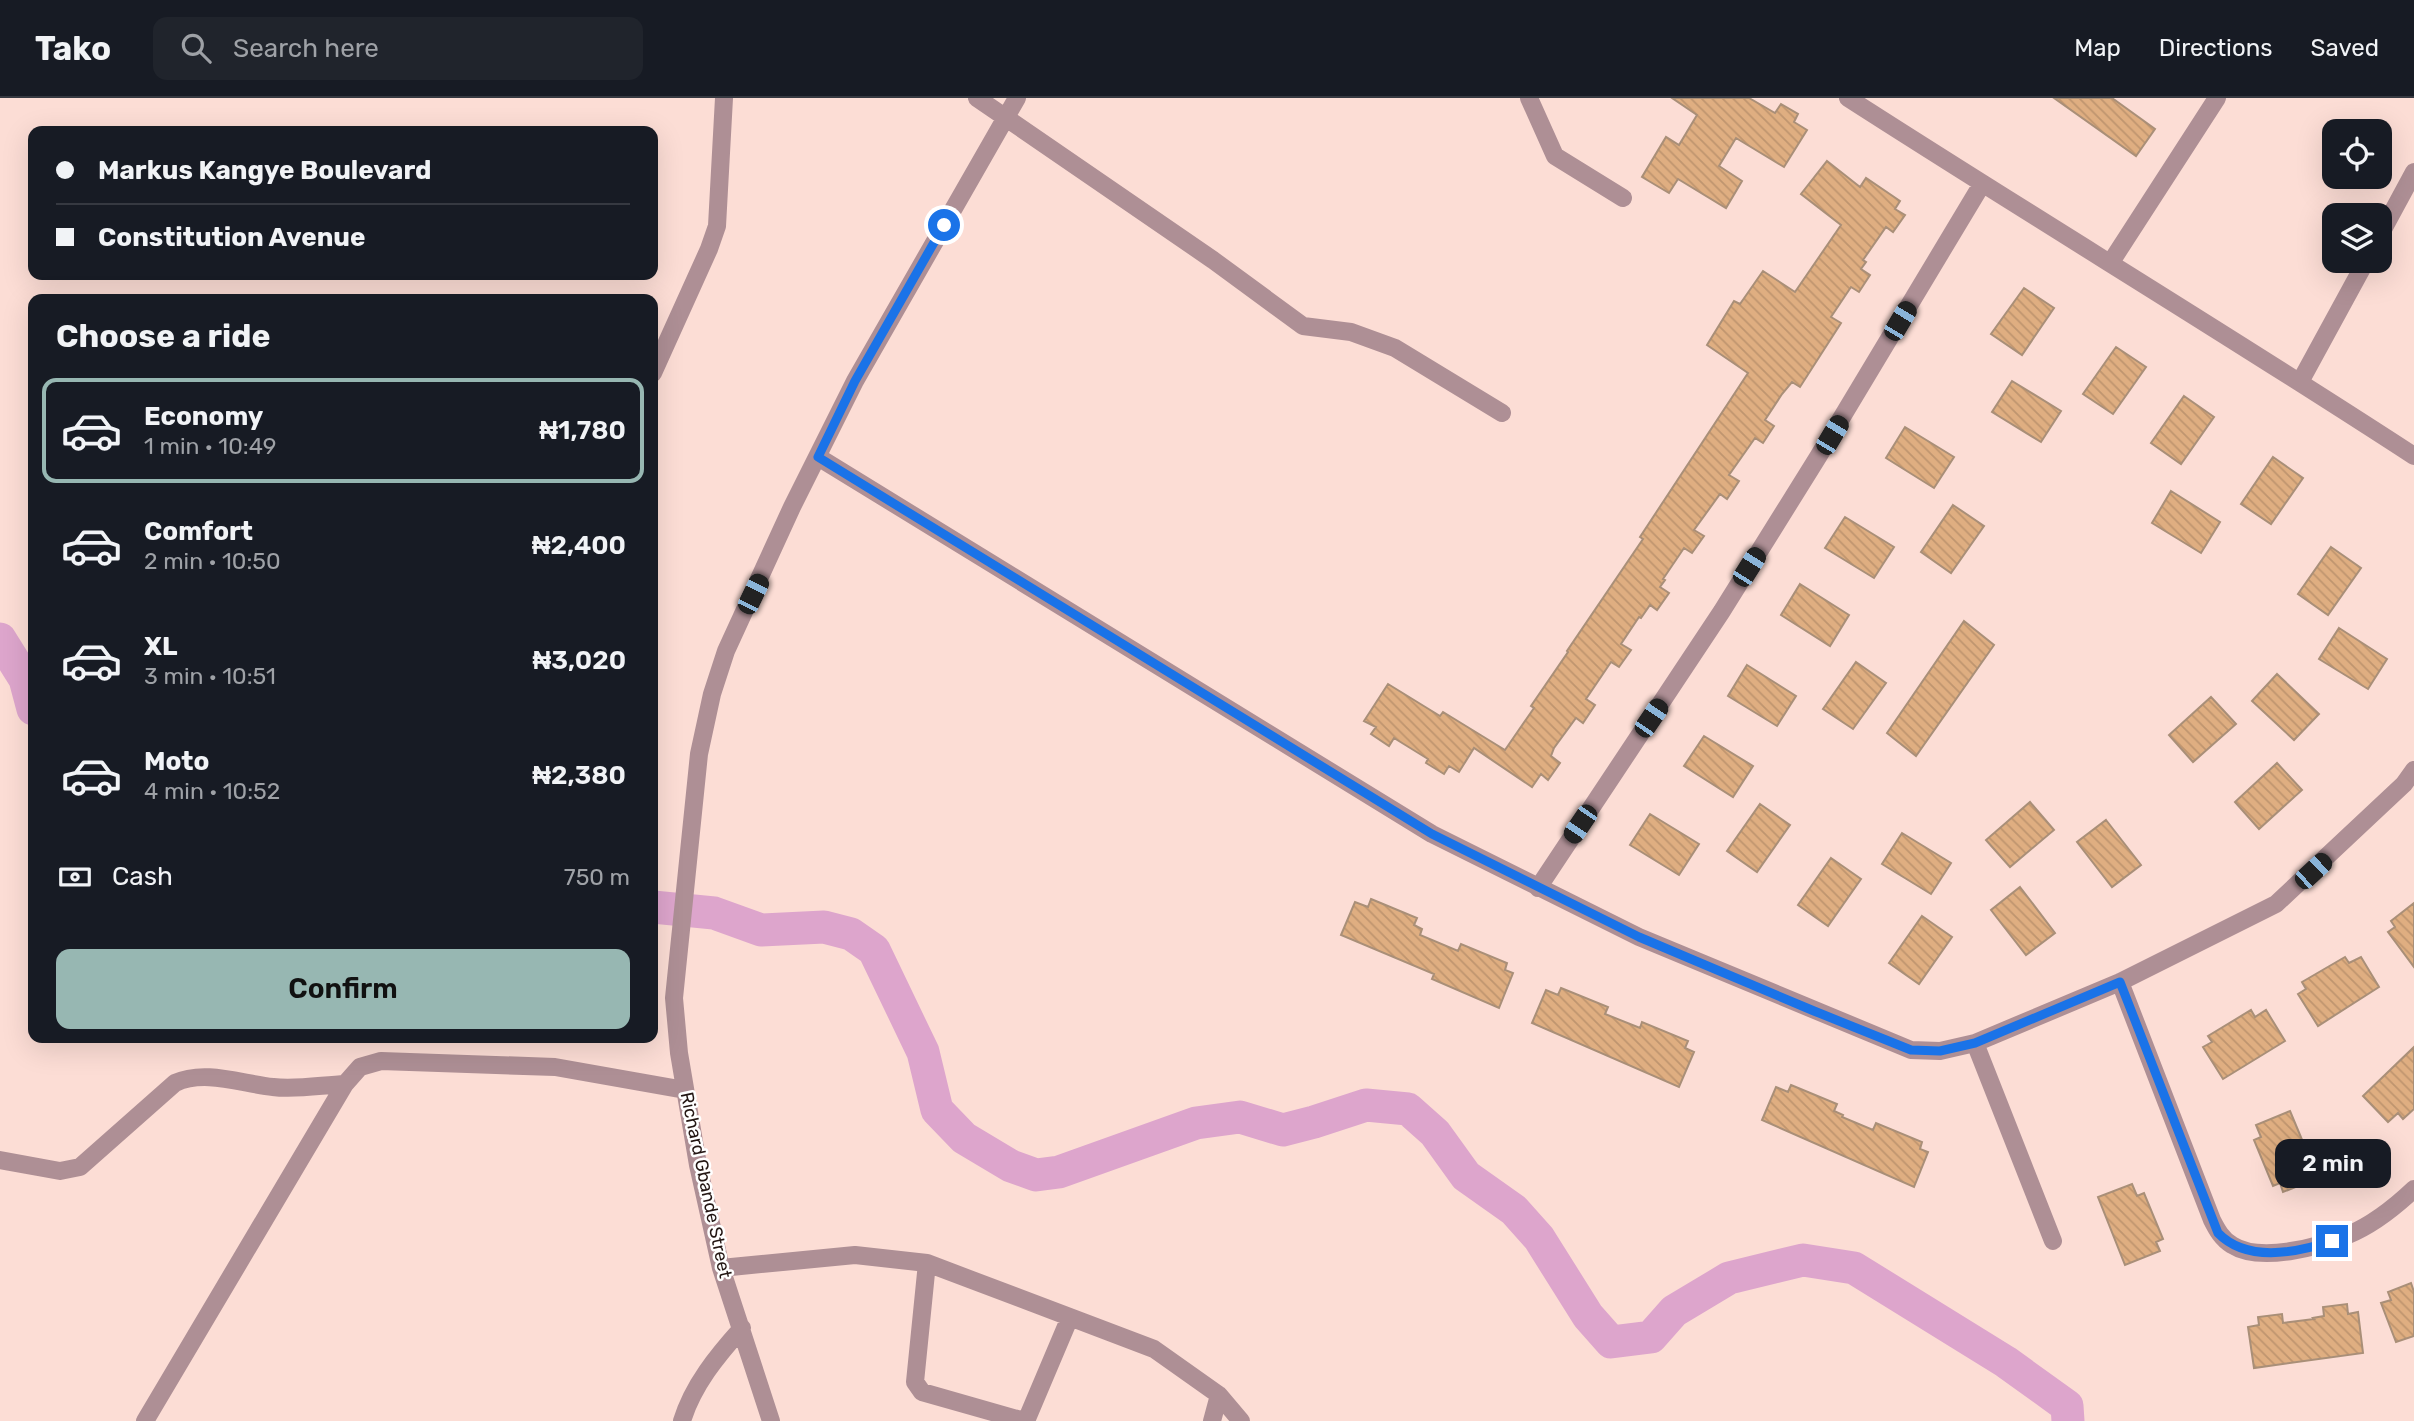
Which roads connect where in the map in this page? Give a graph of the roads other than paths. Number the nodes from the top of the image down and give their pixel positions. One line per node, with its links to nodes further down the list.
1 (724, 98): 14 (street)
2 (977, 98): 7 (street)
3 (1017, 98): 7 (street, Richard Gbande Street)
4 (1529, 98): 10 (street)
5 (1848, 98): 9 (street)
6 (2217, 98): 12 (street)
7 (1007, 117): 16 (street); 18 (street, Richard Gbande Street)
8 (2414, 172): 11 (street)
9 (1982, 184): 12 (street); 20 (street)
10 (1623, 198)
11 (2392, 213)
12 (2110, 262): 15 (street)
13 (2359, 273): 15 (street)
14 (658, 362)
15 (2300, 382): 17 (street)
16 (1502, 413)
17 (2414, 456)
18 (818, 457): 20 (street); 24 (street, Richard Gbande Street)
19 (2411, 783): 21 (street)
20 (1538, 888): 22 (street)
21 (2120, 982): 22 (street); 26 (street)
22 (1975, 1043): 27 (street)
23 (345, 1084): 24 (street); 25 (street); 33 (street)
24 (685, 1090): 29 (street, Richard Gbande Street)
25 (0, 1160)
26 (2414, 1189)
27 (2053, 1241)
28 (927, 1263): 29 (street); 30 (street); 36 (street)
29 (721, 1268): 31 (street, Richard Gbande Street)
30 (1070, 1317): 32 (street); 36 (street)
31 (742, 1328): 34 (street); 35 (street, Richard Gbande Street)
32 (1219, 1395): 37 (street); 38 (street)
33 (145, 1421)
34 (681, 1421)
35 (771, 1421)
36 (1025, 1421)
37 (1212, 1421)
38 (1241, 1421)

